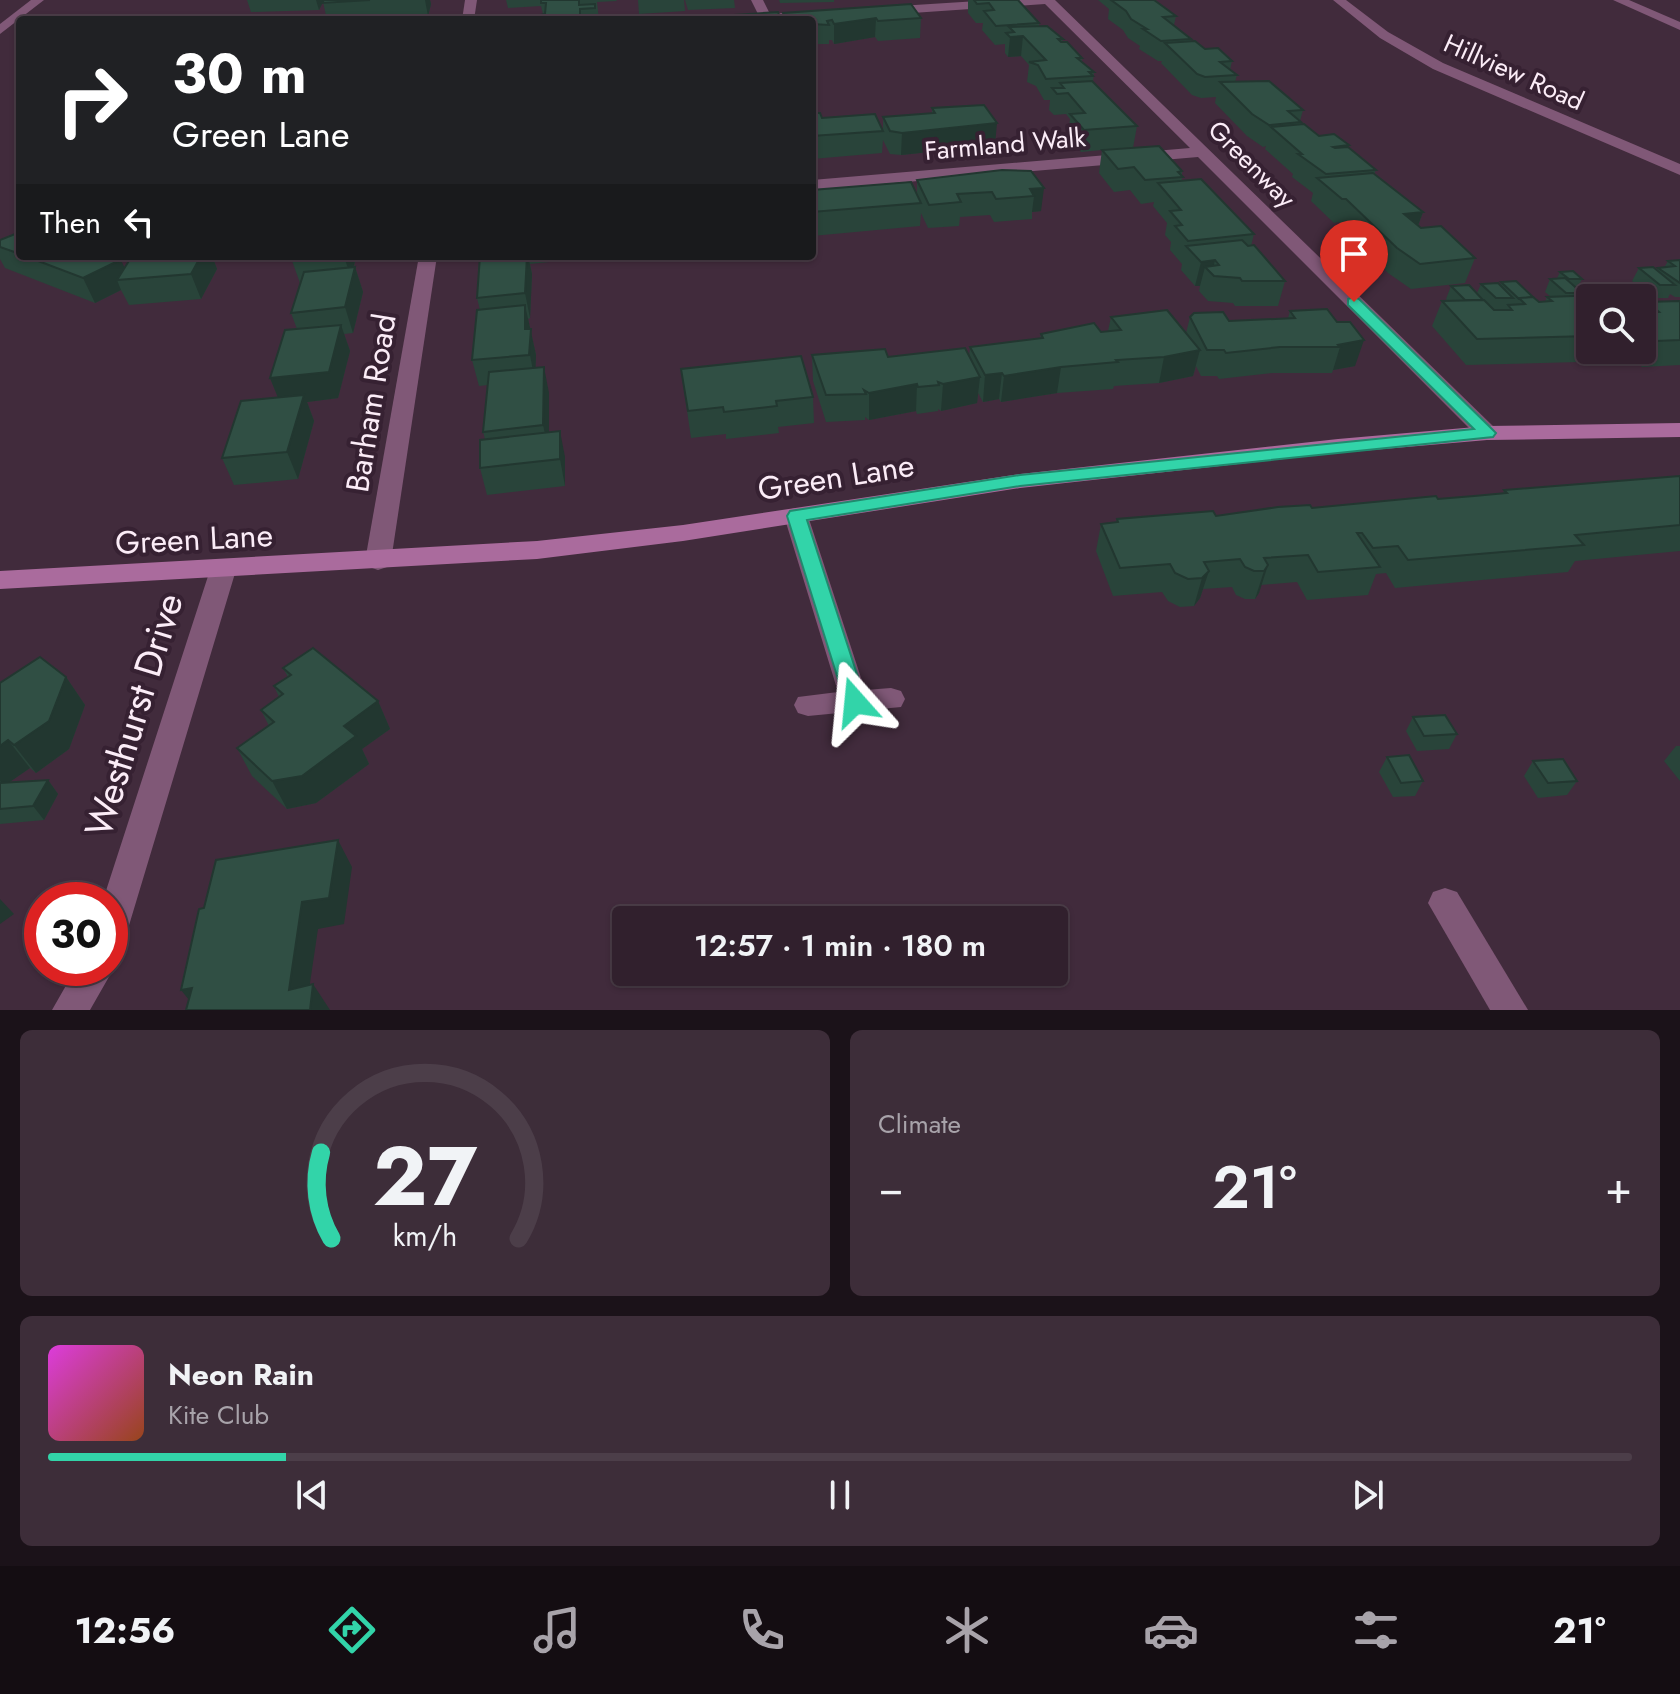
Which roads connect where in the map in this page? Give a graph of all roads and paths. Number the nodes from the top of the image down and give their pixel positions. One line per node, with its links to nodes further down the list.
1 (38, 0): 7 (street)
2 (1048, 0): 5 (street); 12 (street, Greenway)
3 (1339, 0): 13 (street, Hillview Road)
4 (1619, 0): 10 (street)
5 (861, 13)
6 (830, 14): 8 (street)
7 (18, 16)
8 (795, 16)
9 (16, 17): 11 (street)
10 (1680, 26)
11 (0, 30)
12 (1203, 152): 14 (street, Farmland Walk); 17 (street, Greenway)
13 (1680, 170)
14 (816, 185)
15 (427, 260): 19 (street, Barham Road)
16 (1680, 430): 17 (main road, Green Lane)
17 (1487, 433): 18 (main road, Green Lane)
18 (796, 516): 19 (main road, Green Lane); 23 (street)
19 (378, 561): 20 (main road, Green Lane)
20 (223, 570): 21 (main road, Green Lane); 25 (street, Westhurst Drive)
21 (0, 580)
22 (891, 699): 23 (street)
23 (855, 702): 24 (street)
24 (808, 705)
25 (126, 882)
26 (1445, 903): 29 (street)
27 (85, 986): 28 (street)
28 (70, 1010)
29 (1510, 1010)

